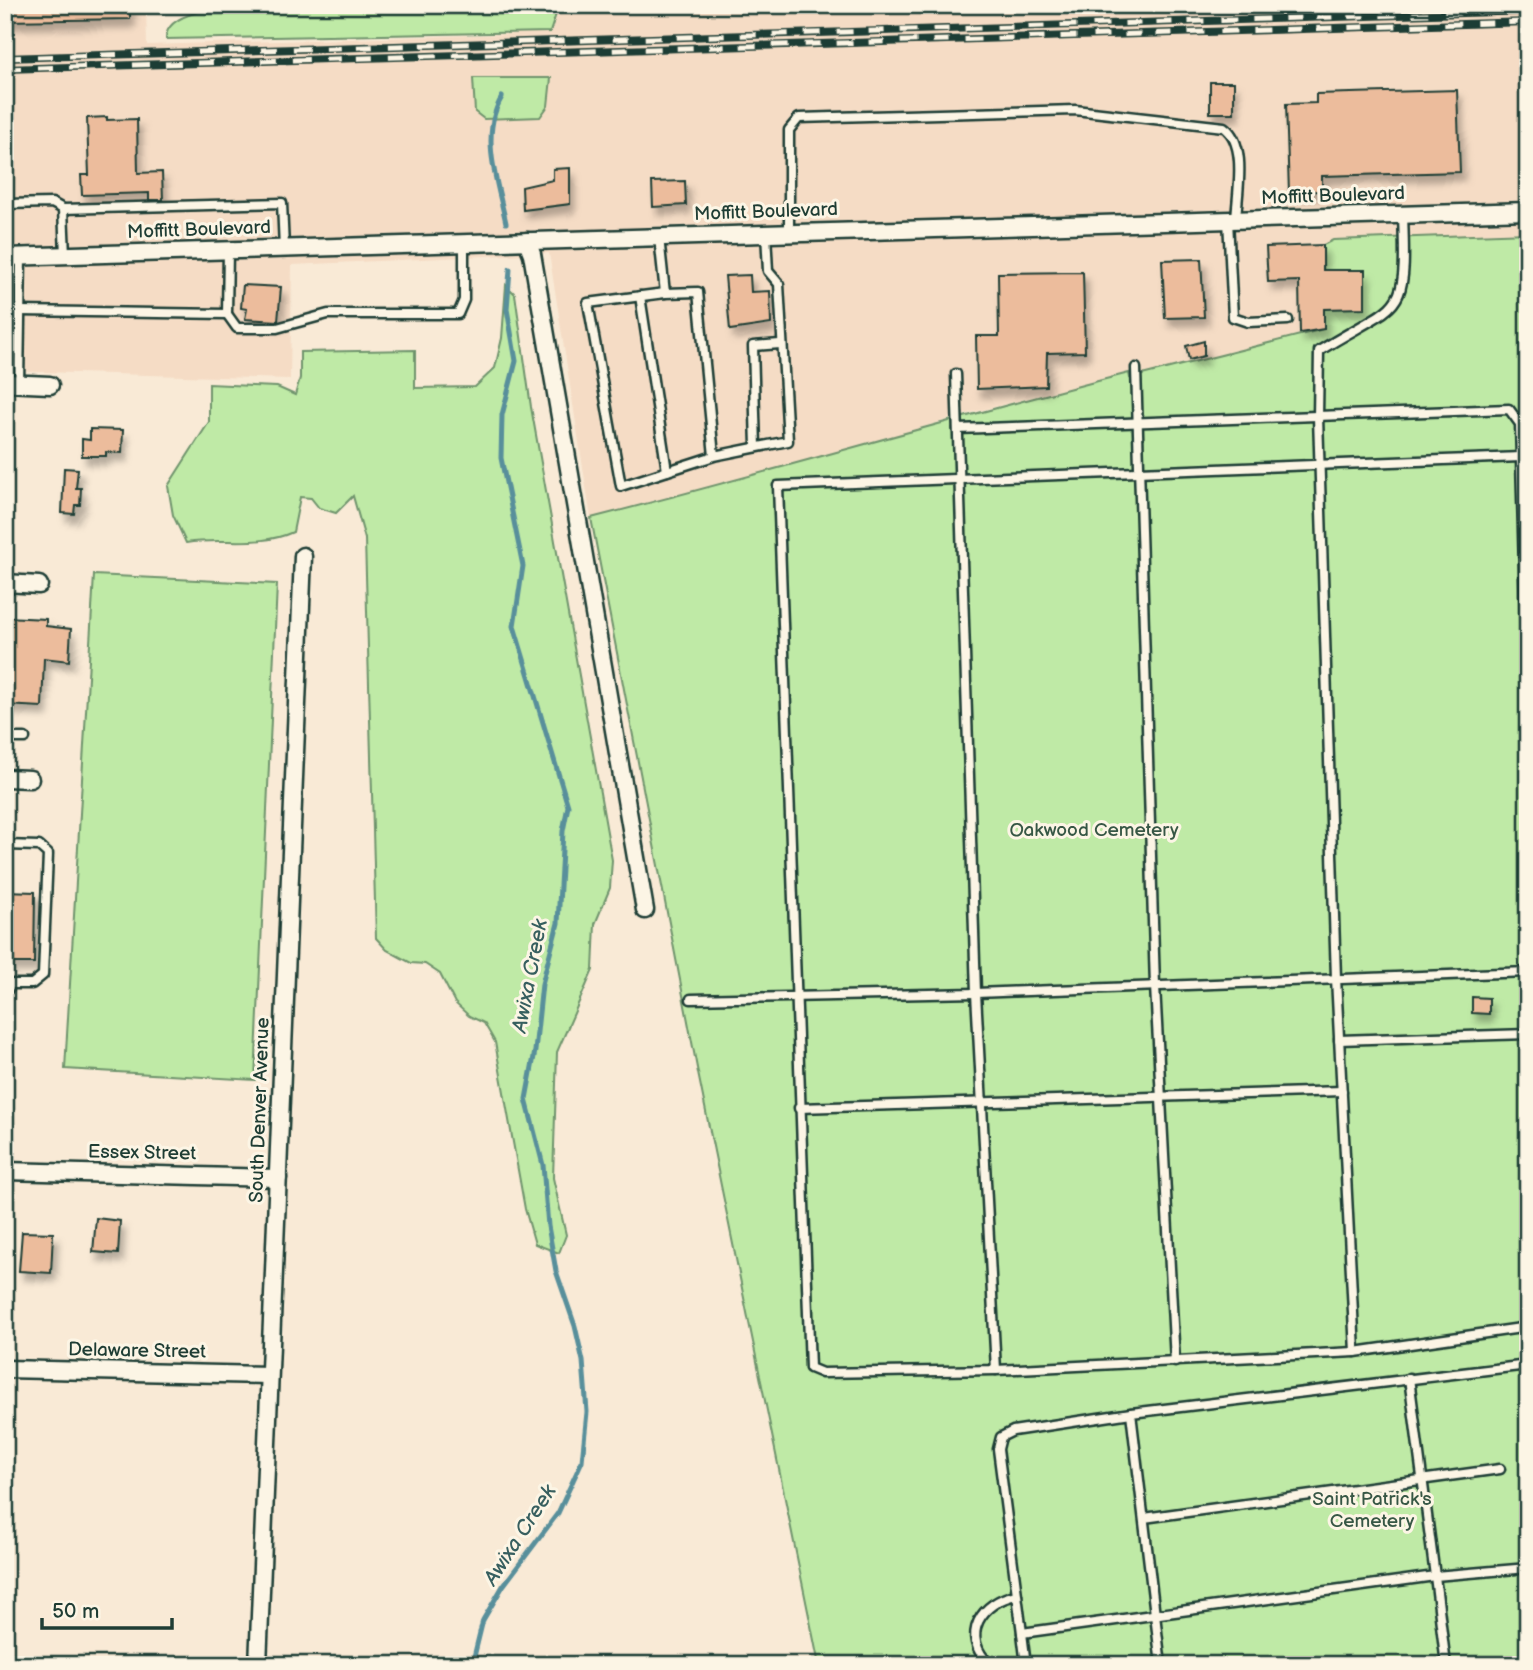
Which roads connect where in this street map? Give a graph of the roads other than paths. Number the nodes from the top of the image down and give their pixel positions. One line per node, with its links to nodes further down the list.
1 (5, 204): 2 (lane)
2 (63, 209): 11 (lane); 13 (lane)
3 (1528, 211): 4 (street, Moffitt Boulevard)
4 (1404, 215): 5 (street, Moffitt Boulevard); 25 (lane)
5 (1232, 220): 7 (street, Moffitt Boulevard); 7 (lane); 19 (lane)
6 (766, 233): 7 (street, Moffitt Boulevard); 8 (street, Moffitt Boulevard); 20 (lane)
7 (789, 233)
8 (659, 237): 9 (street, Moffitt Boulevard); 15 (lane)
9 (527, 241): 10 (street, Moffitt Boulevard); 44 (street)
10 (464, 242): 11 (street, Moffitt Boulevard); 18 (lane)
11 (284, 248): 12 (street, Moffitt Boulevard)
12 (228, 250): 13 (street, Moffitt Boulevard); 18 (lane)
13 (65, 255): 14 (street, Moffitt Boulevard)
14 (13, 257): 17 (lane)
15 (664, 293): 16 (lane); 29 (lane)
16 (640, 296): 32 (lane); 32 (lane)
17 (20, 311): 18 (lane); 23 (lane)
18 (227, 314)
19 (1288, 320)
20 (780, 344): 28 (lane); 28 (lane)
21 (1136, 368): 26 (lane)
22 (956, 374): 27 (lane)
23 (12, 384): 24 (street)
24 (50, 385)
25 (1318, 417): 26 (lane); 30 (lane); 31 (lane)
26 (1138, 423): 27 (lane); 33 (lane)
27 (958, 429): 34 (lane)
28 (756, 447): 29 (lane)
29 (714, 456): 32 (lane)
30 (1521, 457): 31 (lane); 38 (lane)
31 (1320, 466): 33 (lane); 46 (lane)
32 (667, 471)
33 (1139, 473): 34 (lane); 47 (lane)
34 (960, 478): 48 (lane); 50 (lane)
35 (303, 556): 59 (street, South Denver Avenue)
36 (5, 583): 37 (street)
37 (38, 585)
38 (1528, 714)
39 (5, 738): 40 (lane)
40 (25, 738)
41 (5, 778): 42 (street)
42 (30, 779)
43 (5, 845): 49 (lane)
44 (645, 911)
45 (1528, 972): 46 (lane)
46 (1336, 978): 47 (lane); 53 (lane)
47 (1156, 986): 48 (lane); 55 (lane)
48 (976, 993): 50 (lane); 56 (lane)
49 (5, 994)
50 (795, 997): 51 (lane); 57 (lane)
51 (691, 999)
52 (1528, 1034): 53 (lane)
53 (1339, 1040): 54 (lane)
54 (1342, 1091): 55 (lane); 61 (lane)
55 (1161, 1097): 56 (lane); 62 (lane)
56 (982, 1103): 57 (lane); 65 (lane)
57 (799, 1108): 65 (lane)
58 (5, 1171): 59 (street, Essex Street)
59 (278, 1178): 66 (street, South Denver Avenue)
60 (1528, 1327): 61 (lane)
61 (1355, 1352): 62 (lane)
62 (1175, 1362): 65 (lane)
63 (1528, 1364): 67 (lane)
64 (5, 1369): 66 (street, Delaware Street)
65 (996, 1370)
66 (269, 1375): 77 (street, South Denver Avenue)
67 (1409, 1378): 68 (lane); 70 (lane)
68 (1131, 1413): 71 (lane); 74 (lane)
69 (1500, 1469): 70 (lane)
70 (1422, 1480): 71 (lane); 73 (lane)
71 (1144, 1518): 75 (lane)
72 (1528, 1568): 73 (lane)
73 (1435, 1577): 75 (lane); 81 (lane)
74 (1017, 1595): 76 (lane); 78 (lane)
75 (1157, 1614): 76 (lane); 80 (lane)
76 (1022, 1633): 79 (lane)
77 (258, 1665)
78 (990, 1665)
79 (1026, 1665)
80 (1161, 1665)
81 (1446, 1665)

